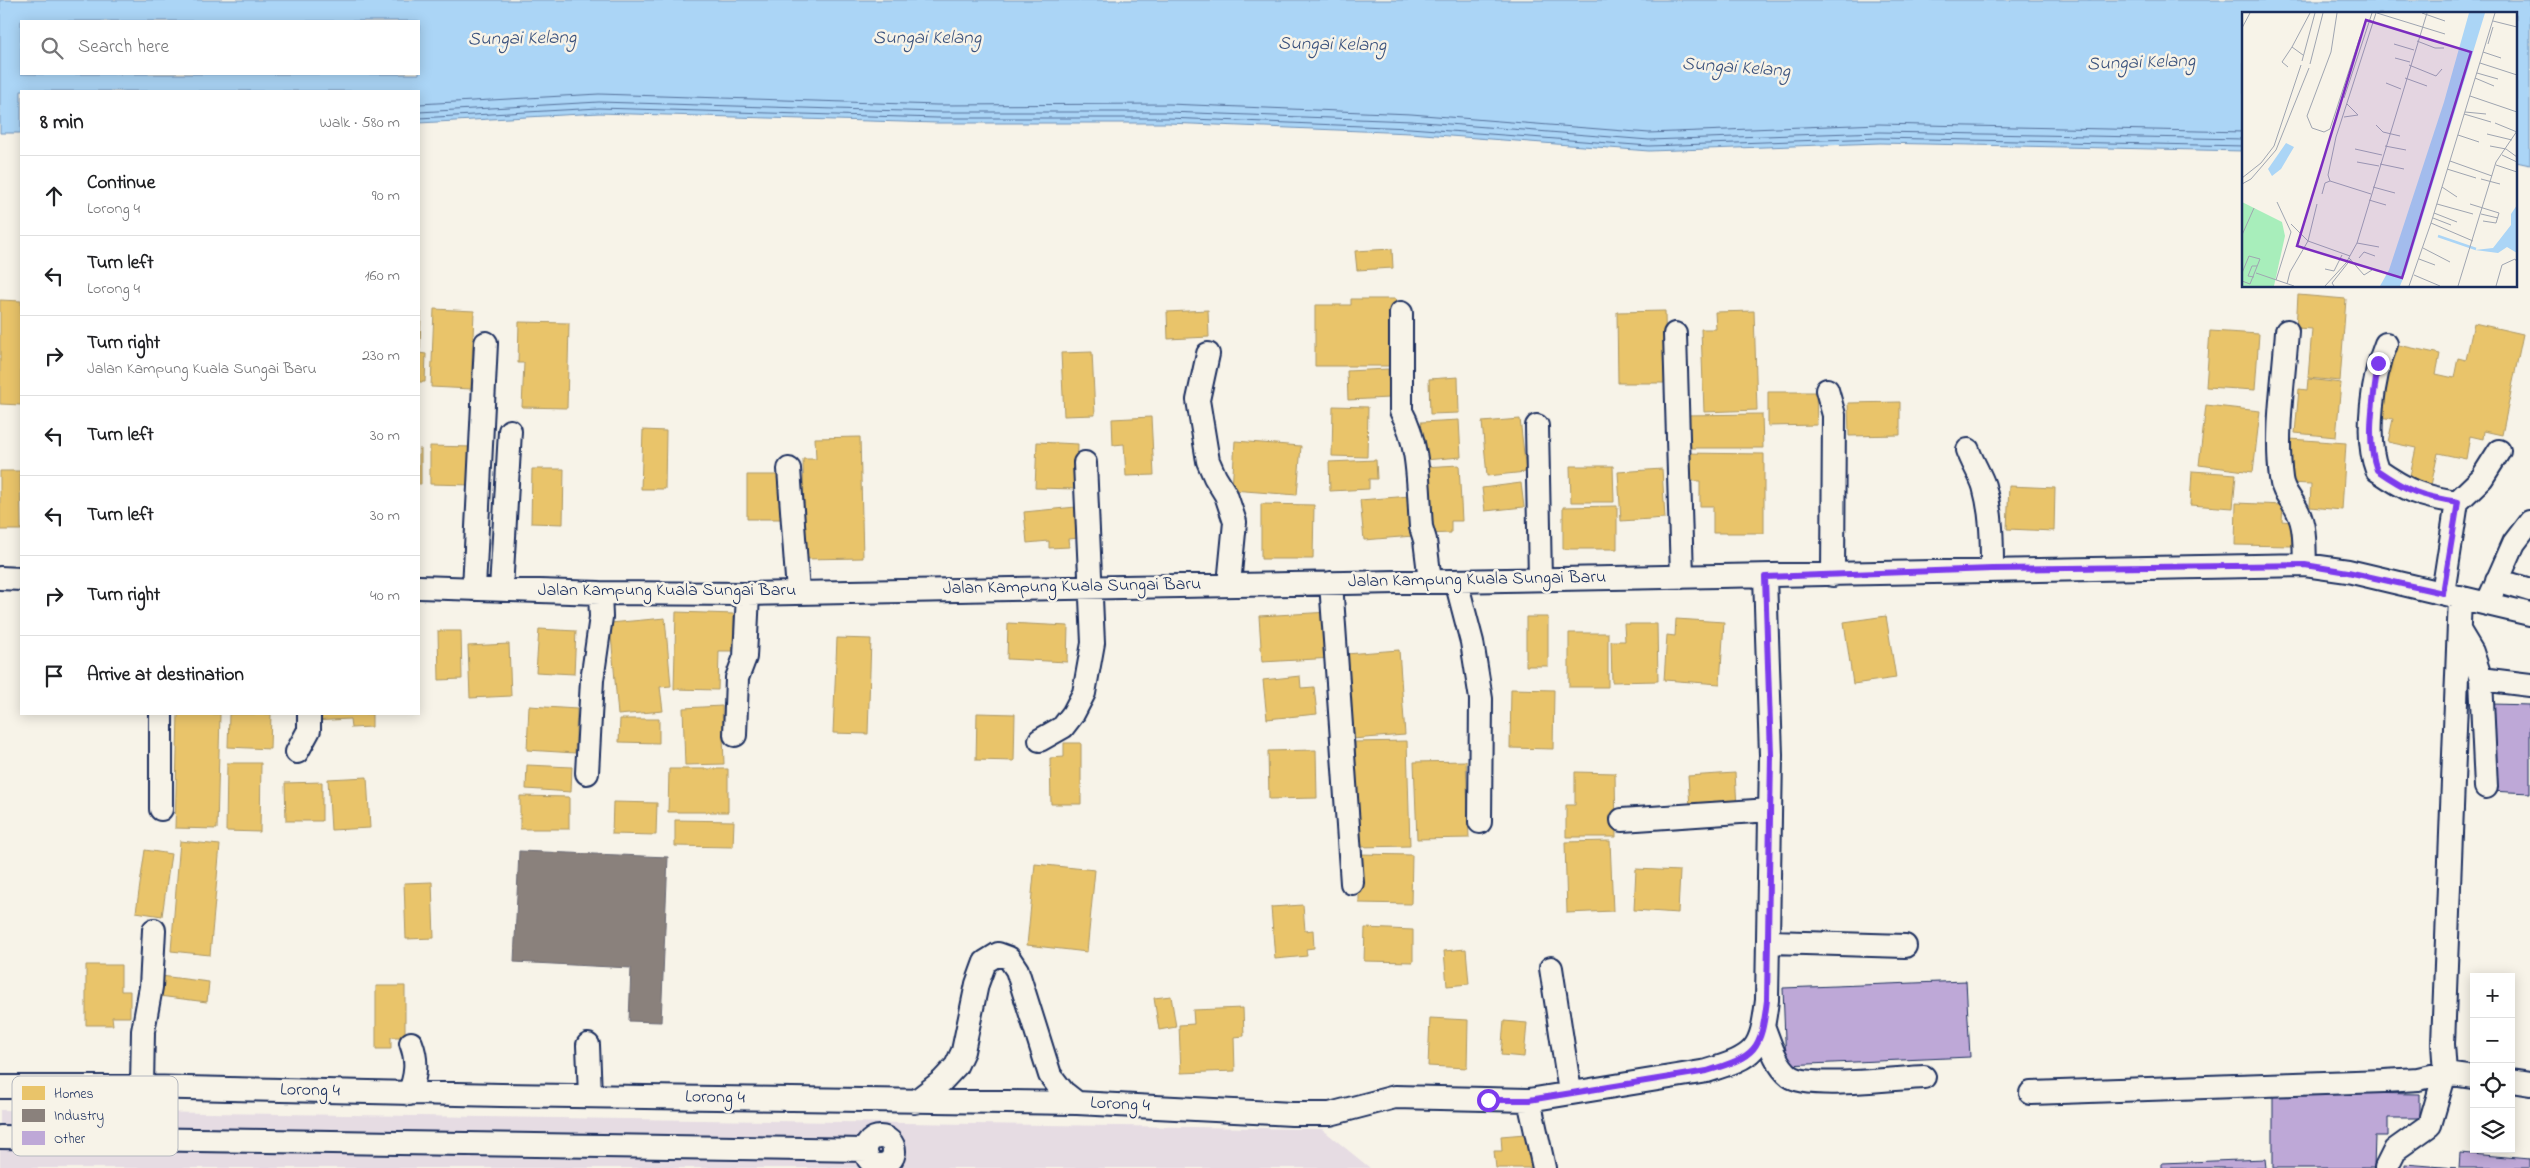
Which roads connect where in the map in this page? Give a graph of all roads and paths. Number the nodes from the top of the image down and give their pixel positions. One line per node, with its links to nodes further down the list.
1 (1401, 314): 25 (street)
2 (2287, 331): 16 (street)
3 (1675, 334): 19 (street)
4 (486, 343): 31 (street)
5 (2386, 344): 14 (street)
6 (1208, 354): 28 (street)
7 (1827, 390): 18 (street)
8 (1537, 426): 23 (street)
9 (510, 430): 32 (street)
10 (1968, 450): 17 (street)
11 (2499, 451): 14 (street)
12 (1085, 463): 30 (street)
13 (789, 469): 34 (street)
14 (2458, 502): 37 (street)
15 (2530, 522): 24 (street)
16 (2305, 565): 17 (street, Jalan Kampung Kuala Sungai Baru); 37 (street, Jalan Kampung Kuala Sungai Baru)
17 (1992, 569): 18 (street, Jalan Kampung Kuala Sungai Baru)
18 (1833, 575): 20 (street, Jalan Kampung Kuala Sungai Baru)
19 (1682, 577): 20 (street, Jalan Kampung Kuala Sungai Baru); 23 (street, Jalan Kampung Kuala Sungai Baru)
20 (1765, 577): 51 (street, Lorong 4)
21 (0, 578): 22 (street)
22 (20, 579)
23 (1540, 580): 26 (street, Jalan Kampung Kuala Sungai Baru)
24 (2497, 580): 33 (street); 38 (street)
25 (1430, 581): 26 (street, Jalan Kampung Kuala Sungai Baru); 27 (street, Jalan Kampung Kuala Sungai Baru)
26 (1456, 581): 53 (street)
27 (1331, 583): 28 (street, Jalan Kampung Kuala Sungai Baru); 54 (street)
28 (1229, 584): 30 (street, Jalan Kampung Kuala Sungai Baru)
29 (420, 587): 31 (street, Jalan Kampung Kuala Sungai Baru)
30 (1092, 587): 34 (street, Jalan Kampung Kuala Sungai Baru); 46 (street)
31 (474, 589): 32 (street, Jalan Kampung Kuala Sungai Baru)
32 (501, 590): 35 (street, Jalan Kampung Kuala Sungai Baru)
33 (2530, 590)
34 (798, 592): 36 (street, Jalan Kampung Kuala Sungai Baru)
35 (600, 593): 36 (street, Jalan Kampung Kuala Sungai Baru); 48 (street)
36 (748, 594): 45 (street)
37 (2452, 595): 38 (street, Jalan Kampung Kuala Sungai Baru); 40 (street)
38 (2487, 604): 39 (street, Jalan Kampung Kuala Sungai Baru)
39 (2530, 614)
40 (2459, 632): 41 (street); 62 (street)
41 (2481, 679): 42 (street); 49 (street)
42 (2530, 685)
43 (161, 715): 50 (street)
44 (309, 715): 47 (street)
45 (735, 735)
46 (1040, 740)
47 (297, 752)
48 (587, 773)
49 (2486, 787)
50 (161, 809)
51 (1770, 810): 52 (street); 56 (street, Lorong 4)
52 (1622, 820)
53 (1480, 822)
54 (1352, 883)
55 (154, 930): 63 (street)
56 (1768, 942): 57 (street); 59 (street, Lorong 4)
57 (1905, 946)
58 (1551, 968): 69 (street)
59 (1764, 1028): 65 (street); 69 (street, Lorong 4)
60 (411, 1043): 71 (street)
61 (588, 1045): 72 (street)
62 (2445, 1073): 64 (street); 70 (street); 79 (street)
63 (142, 1076)
64 (2470, 1076)
65 (1924, 1077)
66 (2515, 1082): 67 (street)
67 (2530, 1084)
68 (178, 1088): 71 (street, Lorong 4)
69 (1570, 1092): 73 (street, Lorong 4)
70 (2031, 1092)
71 (409, 1094): 72 (street, Lorong 4)
72 (590, 1096): 74 (street, Lorong 4)
73 (1529, 1100): 75 (street, Lorong 4); 78 (street)
74 (915, 1102): 75 (street, Lorong 4); 75 (street)
75 (1076, 1103)
76 (178, 1140): 77 (street)
77 (866, 1150)
78 (1544, 1168)
79 (2386, 1168)

